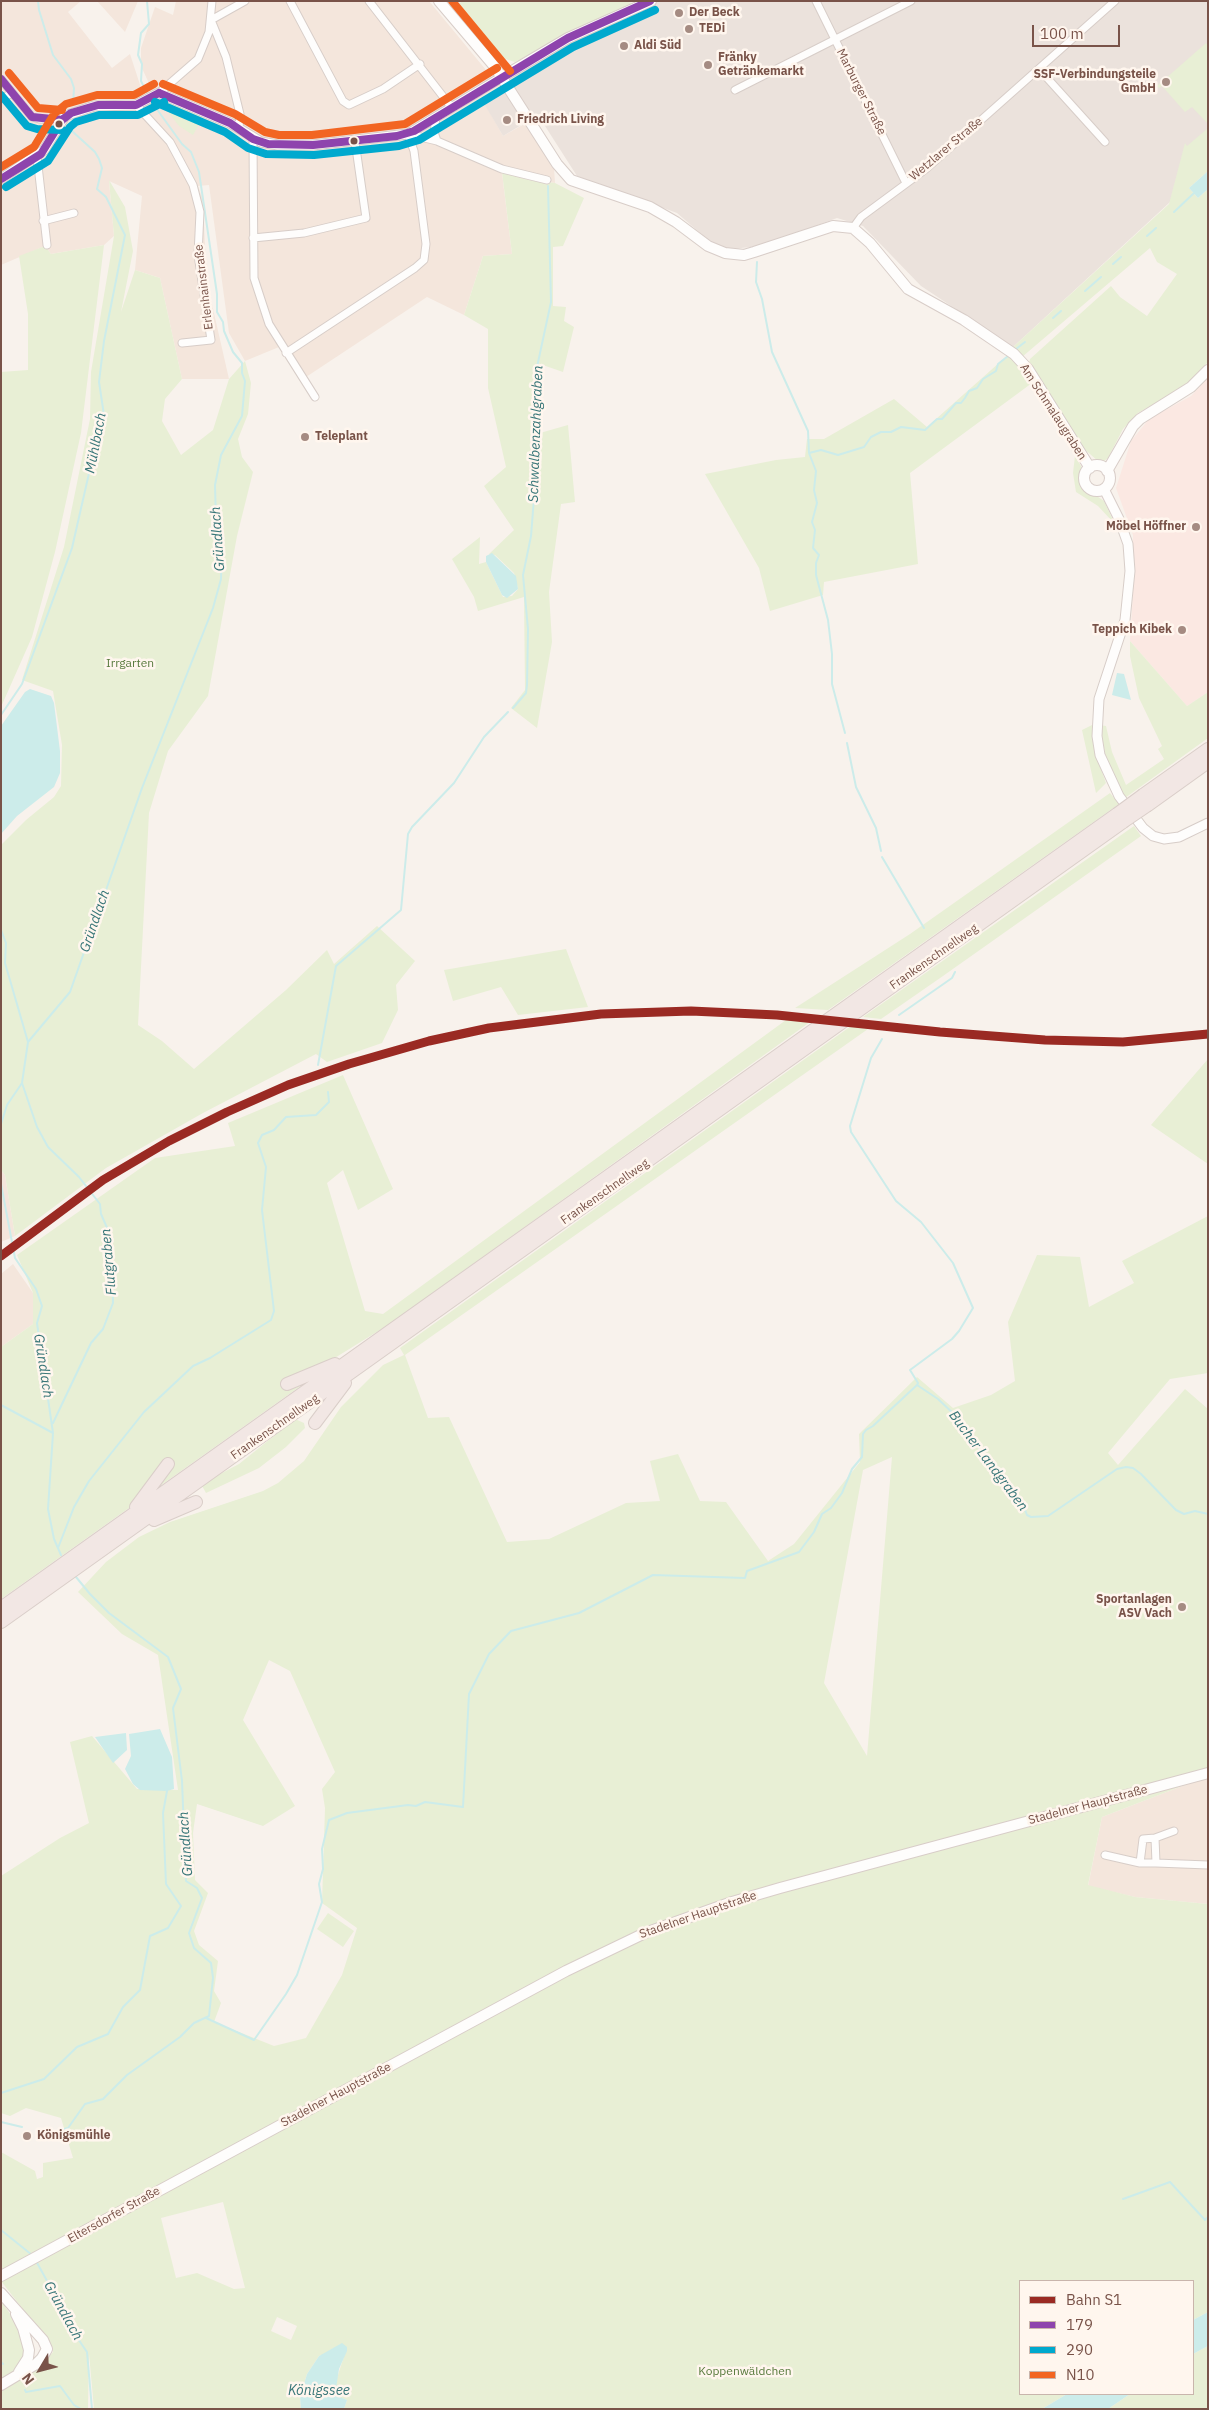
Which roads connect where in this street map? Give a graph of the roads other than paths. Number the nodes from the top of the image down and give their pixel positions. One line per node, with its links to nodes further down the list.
1 (212, 1): 10 (street)
2 (245, 1): 10 (street)
3 (290, 1): 14 (street)
4 (369, 1): 14 (street)
5 (439, 1): 16 (main road)
6 (651, 1): 16 (main road)
7 (816, 1): 13 (street, Marburger Straße)
8 (911, 1): 13 (street)
9 (1115, 1): 15 (street, Wetzlarer Straße)
10 (211, 20): 11 (street); 12 (street)
11 (217, 31): 12 (street); 26 (street)
12 (209, 32): 20 (street)
13 (835, 40): 18 (street); 35 (street, Marburger Straße)
14 (420, 64): 23 (street)
15 (1039, 69): 31 (street); 35 (street, Wetzlarer Straße)
16 (502, 77): 23 (street); 38 (main road)
17 (1, 79): 19 (street)
18 (735, 90)
19 (12, 93): 21 (street); 25 (street)
20 (157, 94): 22 (street); 26 (street)
21 (1, 99)
22 (139, 104): 25 (street); 41 (street, Erlenhainstraße)
23 (452, 108): 24 (street)
24 (436, 118): 27 (street); 30 (street)
25 (62, 120): 32 (street)
26 (240, 128): 28 (street)
27 (411, 132): 29 (street); 30 (street); 42 (street)
28 (253, 139): 29 (street); 39 (street)
29 (356, 141): 39 (street)
30 (437, 141): 34 (street)
31 (1105, 142)
32 (37, 157): 33 (street); 37 (street)
33 (1, 179)
34 (547, 180)
35 (906, 182): 38 (street, Wetzlarer Straße)
36 (74, 214): 37 (street)
37 (43, 221): 40 (street)
38 (853, 228): 45 (main road, Am Schmalaugraben)
39 (253, 238): 42 (street)
40 (47, 244)
41 (182, 344)
42 (286, 353): 44 (street)
43 (1208, 370): 46 (main road)
44 (316, 397)
45 (1090, 468): 46 (main road); 47 (main road)
46 (1107, 471): 47 (main road)
47 (1104, 489): 52 (street)
48 (1208, 749): 50 (highway, Frankenschnellweg)
49 (1208, 762): 50 (highway, Frankenschnellweg)
50 (1145, 800): 51 (highway, Frankenschnellweg, bridge)
51 (1120, 818): 53 (highway, Frankenschnellweg); 53 (highway, Frankenschnellweg)
52 (1208, 823)
53 (363, 1358): 54 (highway); 55 (highway); 58 (highway, Frankenschnellweg)
54 (287, 1384)
55 (315, 1423)
56 (168, 1464): 58 (highway)
57 (196, 1502): 58 (highway)
58 (122, 1529): 59 (highway, Frankenschnellweg); 60 (highway, Frankenschnellweg)
59 (1, 1608)
60 (1, 1622)
61 (1208, 1773): 68 (main road, Stadelner Hauptstraße)
62 (1174, 1831): 63 (street)
63 (1155, 1838): 65 (street); 66 (street)
64 (1105, 1855): 65 (street)
65 (1140, 1863): 66 (street)
66 (1156, 1863): 67 (street)
67 (1208, 1865)
68 (227, 2154): 69 (main road, Eltersdorfer Straße)
69 (1, 2276)
70 (3, 2295): 71 (main road)
71 (13, 2306): 72 (main road); 72 (main road)
72 (18, 2373): 73 (main road)
73 (1, 2385)

